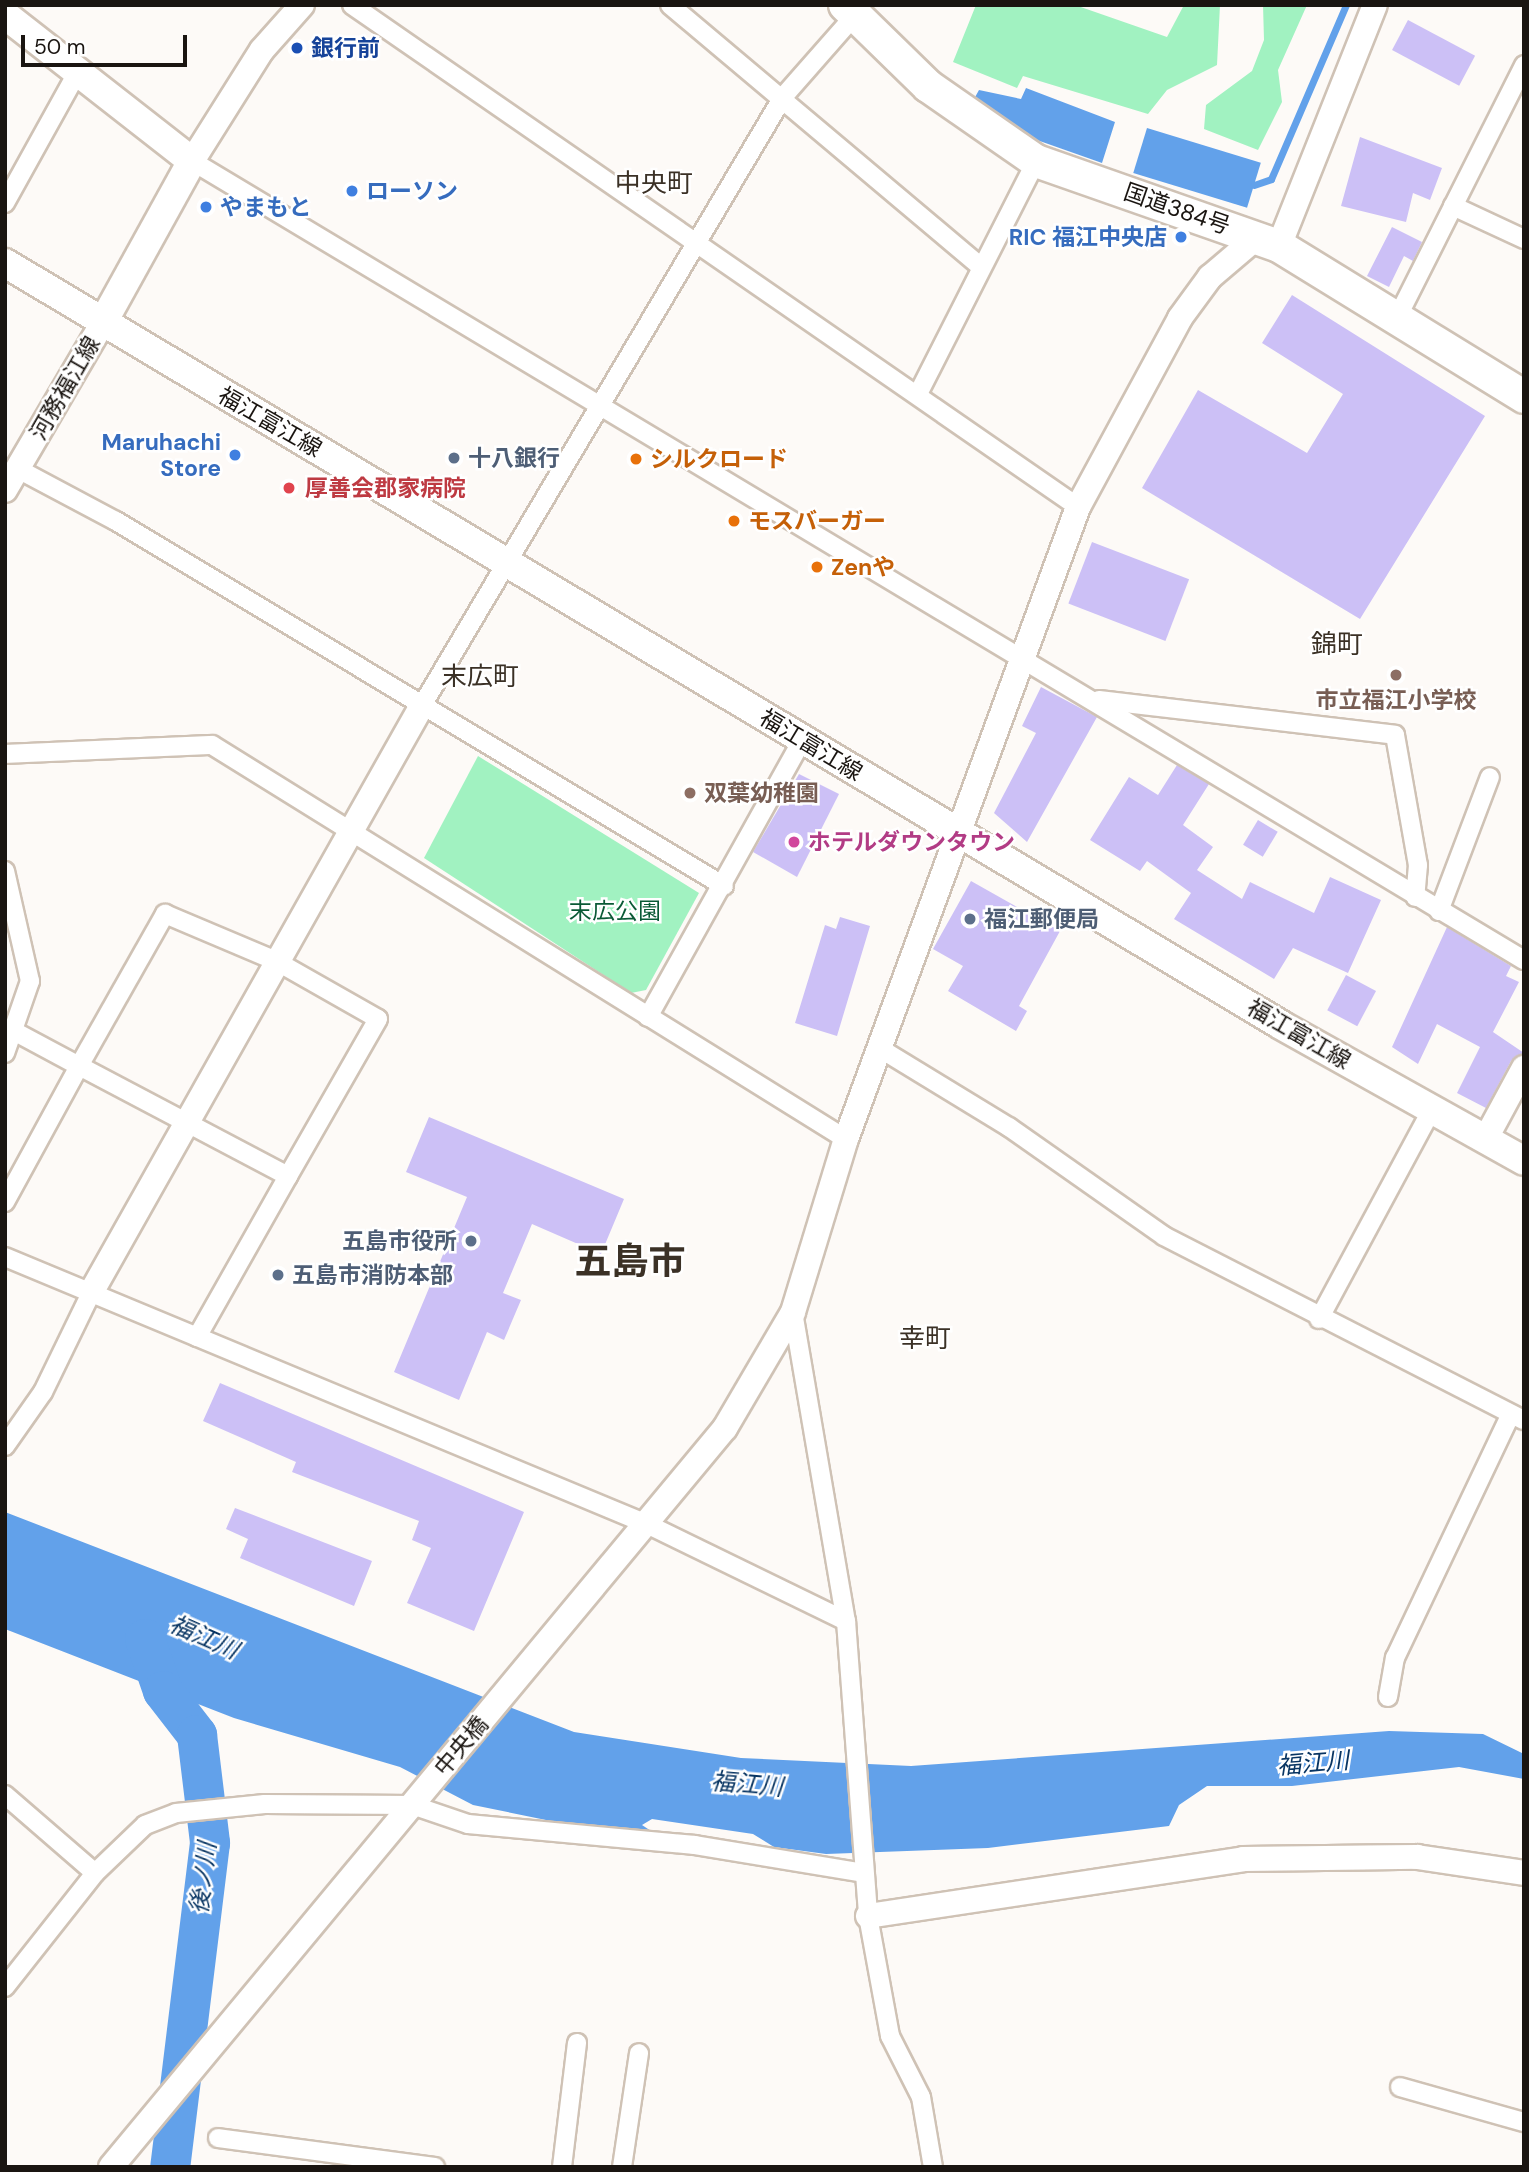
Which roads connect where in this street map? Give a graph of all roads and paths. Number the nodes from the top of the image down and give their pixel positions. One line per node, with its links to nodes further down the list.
1 (302, 5): 10 (street)
2 (352, 5): 15 (street)
3 (670, 5): 9 (street)
4 (1375, 5): 16 (street)
5 (850, 10): 9 (street); 11 (highway, 国道384号)
6 (9, 16): 8 (main road)
7 (1524, 65): 13 (street)
8 (77, 73): 10 (main road); 12 (street)
9 (783, 97): 15 (street); 18 (street)
10 (192, 161): 20 (main road); 23 (street)
11 (1036, 161): 16 (highway, 国道384号); 18 (street)
12 (5, 203)
13 (1453, 206): 14 (street); 19 (street)
14 (1524, 239)
15 (696, 241): 21 (street); 23 (street)
16 (1268, 242): 19 (highway, 国道384号); 25 (street, 中央橋)
17 (5, 263): 20 (main road, 福江富江線)
18 (980, 266): 21 (street)
19 (1398, 316): 22 (highway, 国道384号)
20 (103, 322): 24 (street, 河務福江線); 26 (main road, 福江富江線)
21 (919, 392): 25 (street)
22 (1524, 397)
23 (600, 402): 26 (street); 27 (street)
24 (12, 480): 29 (street)
25 (1078, 507): 27 (street, 中央橋)
26 (504, 560): 29 (street); 30 (main road, 福江富江線)
27 (1020, 655): 28 (street); 34 (street, 中央橋)
28 (1092, 700): 37 (street); 37 (street)
29 (420, 709): 33 (street); 36 (street)
30 (802, 740): 34 (main road, 福江富江線); 36 (street)
31 (5, 754): 33 (street)
32 (1490, 777): 38 (street)
33 (351, 828): 40 (street); 41 (street)
34 (958, 832): 43 (street, 中央橋); 47 (main road, 福江富江線)
35 (5, 871): 42 (street)
36 (724, 886): 41 (street)
37 (1415, 897): 38 (street)
38 (1439, 911): 39 (street)
39 (1524, 960)
40 (276, 961): 45 (street); 48 (street); 52 (street)
41 (648, 1017): 49 (street)
42 (12, 1030): 44 (street); 45 (street)
43 (881, 1049): 49 (street, 中央橋); 57 (street)
44 (5, 1054)
45 (79, 1066): 48 (street); 53 (street)
46 (1524, 1068): 50 (street)
47 (1432, 1109): 50 (main road, 福江富江線); 57 (street)
48 (186, 1122): 52 (street); 55 (street)
49 (846, 1139): 56 (street, 中央橋)
50 (1485, 1140): 51 (main road, 福江富江線)
51 (1524, 1161)
52 (288, 1175): 58 (street)
53 (5, 1202)
54 (5, 1257): 55 (street)
55 (92, 1291): 58 (street); 60 (street)
56 (793, 1312): 61 (street, 中央橋); 62 (street)
57 (1319, 1319): 59 (street)
58 (197, 1337): 61 (street)
59 (1517, 1417): 63 (street)
60 (5, 1446)
61 (649, 1525): 62 (street); 65 (street, 中央橋)
62 (846, 1621): 67 (street)
63 (1388, 1697)
64 (5, 1795): 66 (street)
65 (412, 1805): 66 (street); 67 (street); 76 (street, 中央橋)
66 (94, 1873): 70 (street)
67 (864, 1873): 69 (street)
68 (1524, 1873): 69 (street)
69 (868, 1916): 82 (street)
70 (5, 1987)
71 (578, 2043): 80 (street)
72 (639, 2053): 81 (street)
73 (1400, 2087): 74 (street)
74 (1524, 2122)
75 (218, 2138): 79 (street)
76 (131, 2142): 77 (street, 中央橋); 78 (street)
77 (111, 2167)
78 (131, 2167)
79 (435, 2167)
80 (562, 2167)
81 (622, 2167)
82 (933, 2167)

